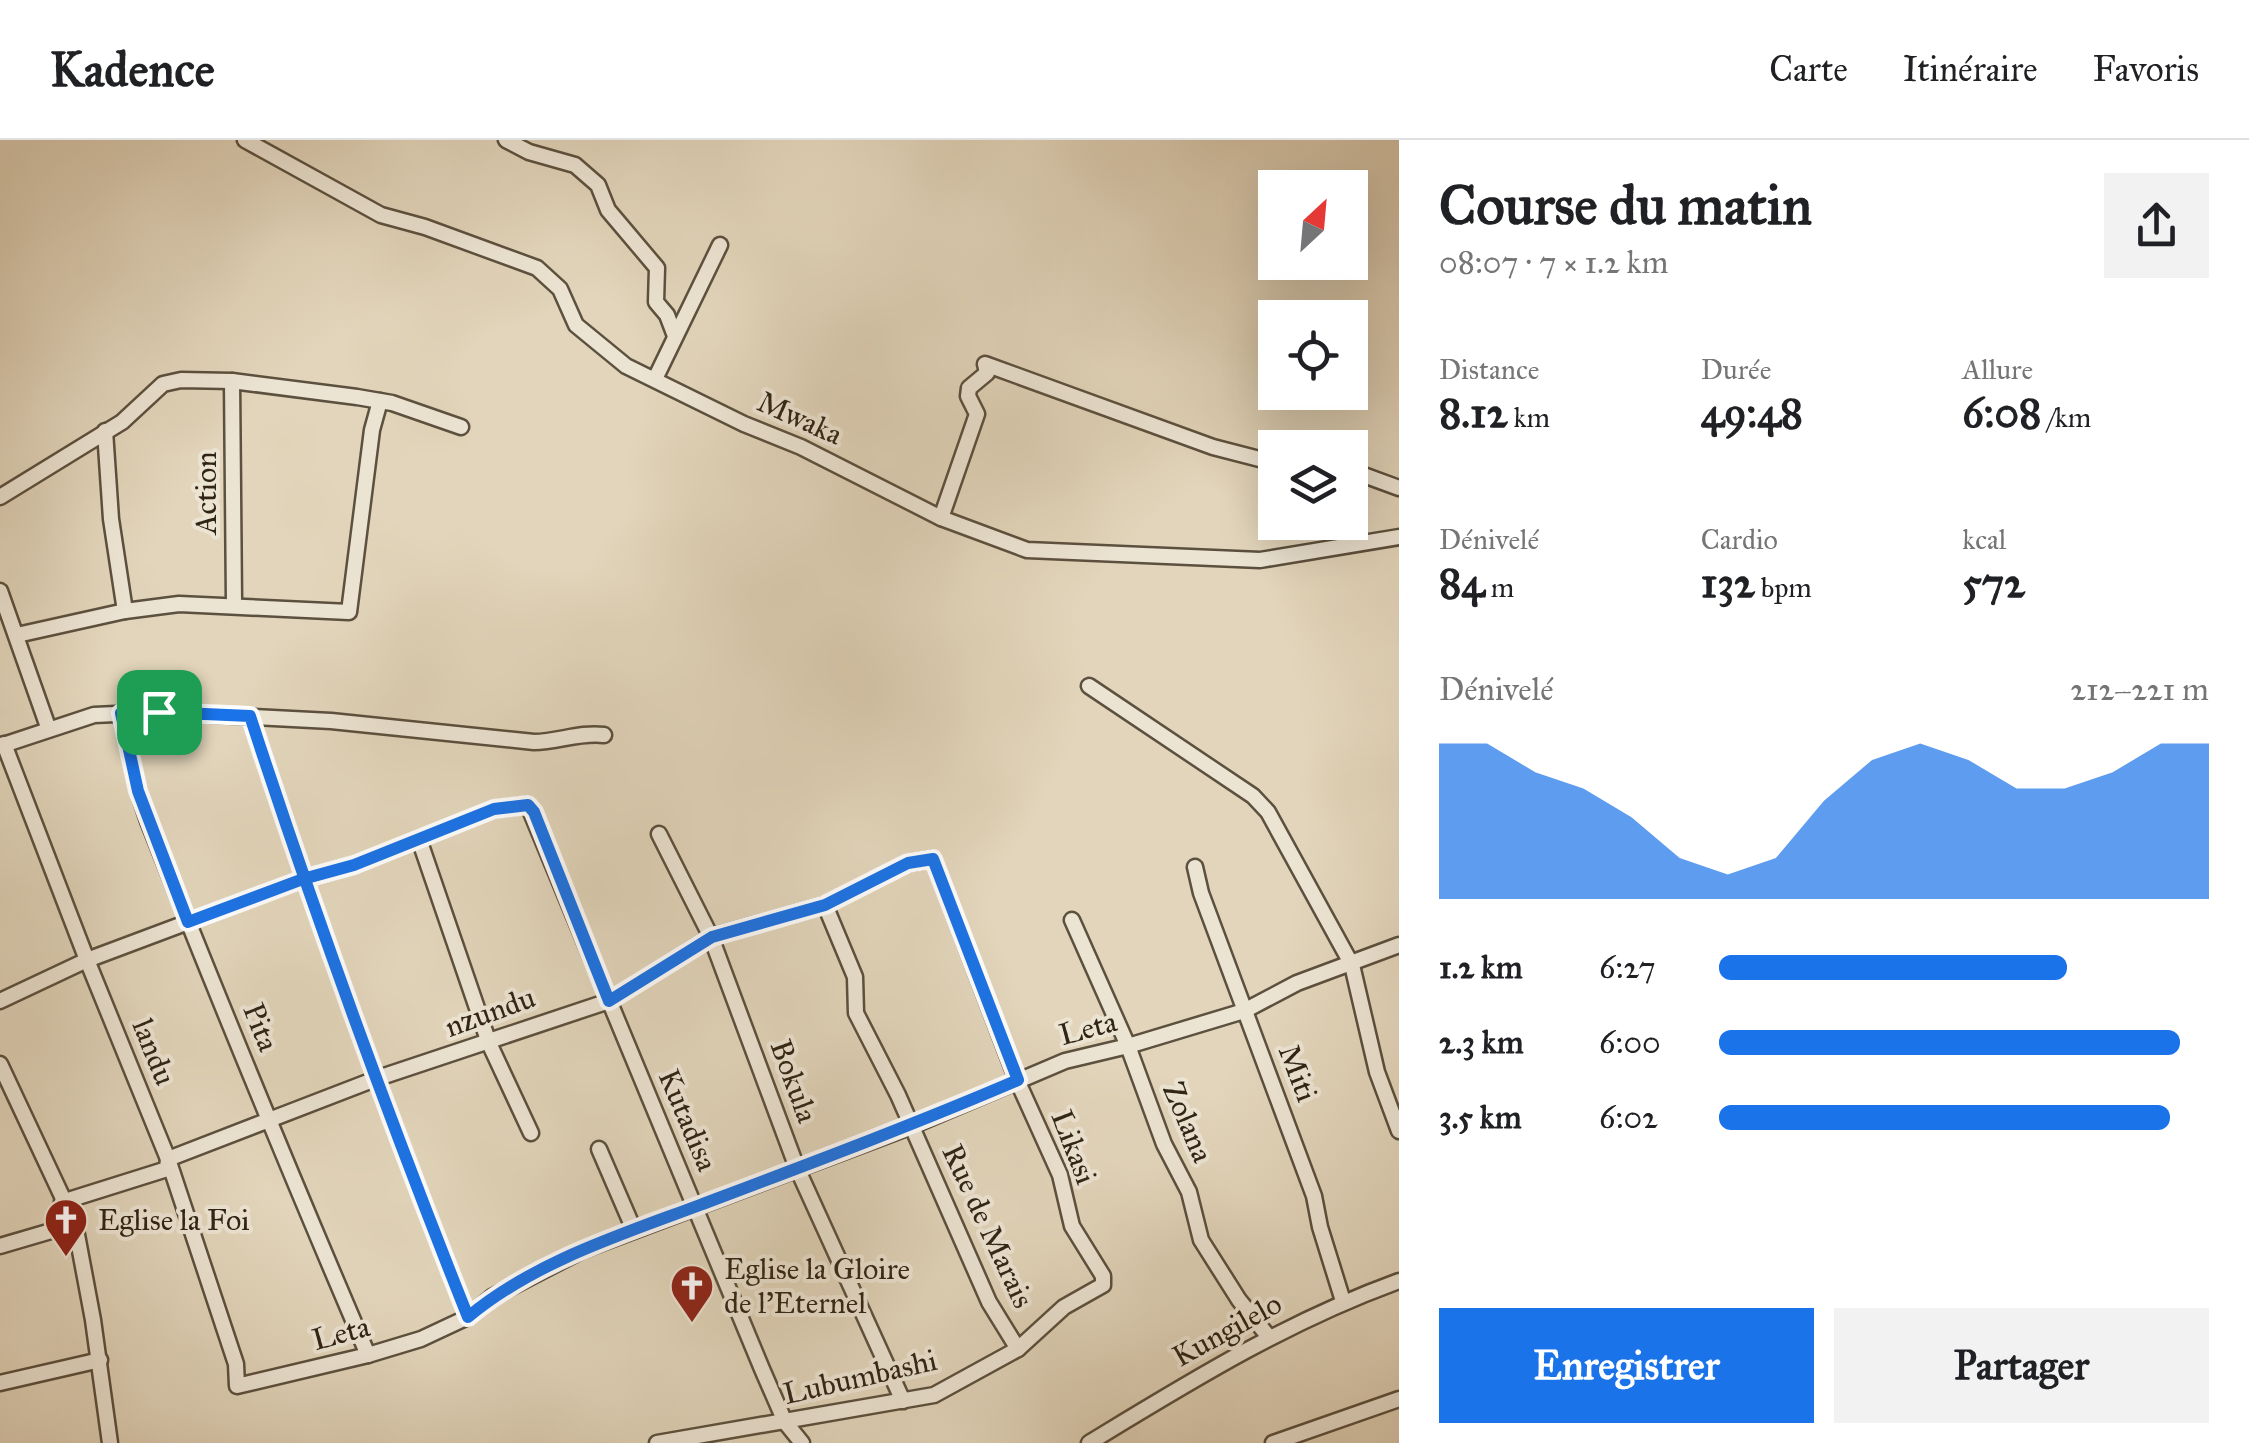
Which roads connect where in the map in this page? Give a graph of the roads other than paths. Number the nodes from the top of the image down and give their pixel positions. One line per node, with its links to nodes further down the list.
1 (245, 140): 5 (street, Mwaka)
2 (506, 140): 4 (street)
3 (720, 246): 4 (street)
4 (676, 336): 5 (street)
5 (655, 378): 14 (street, Mwaka)
6 (232, 382): 7 (street); 9 (street); 17 (street, Action)
7 (380, 401): 8 (street); 17 (street)
8 (461, 427)
9 (105, 432): 13 (street); 18 (street)
10 (1258, 459): 14 (street)
11 (1368, 477): 12 (street)
12 (1399, 488)
13 (0, 497)
14 (941, 518): 15 (street, Mwaka)
15 (1399, 537)
16 (0, 591): 19 (street)
17 (234, 604): 18 (street)
18 (125, 612): 19 (street)
19 (17, 635): 23 (street)
20 (1089, 686): 37 (street)
21 (121, 713): 22 (street); 23 (street); 33 (street, Pita)
22 (250, 716): 24 (street); 30 (street)
23 (48, 728): 25 (street)
24 (604, 735)
25 (2, 745): 36 (street, landu)
26 (659, 834): 34 (street, Bokula)
27 (419, 839): 30 (street); 39 (street, Kutadisa); 41 (street)
28 (933, 859): 31 (street, nzundu); 45 (street, Likasi)
29 (1194, 867): 40 (street, Miti)
30 (303, 879): 33 (street); 44 (street)
31 (825, 905): 34 (street, nzundu); 47 (street, Rue de Marais)
32 (1072, 920): 42 (street, Zolana)
33 (188, 922): 36 (street); 46 (street, Pita)
34 (712, 937): 39 (street, nzundu); 52 (street, Bokula)
35 (1399, 945): 37 (street, Leta)
36 (87, 960): 38 (street); 51 (street, landu)
37 (1352, 965): 40 (street, Leta); 48 (street)
38 (0, 1001)
39 (609, 1001): 41 (street, nzundu); 54 (street, Kutadisa)
40 (1244, 1010): 42 (street, Leta); 60 (street, Miti)
41 (489, 1043): 44 (street, nzundu); 49 (street)
42 (1128, 1046): 45 (street, Leta); 62 (street, Zolana)
43 (0, 1064): 53 (street)
44 (378, 1078): 46 (street, nzundu); 61 (street)
45 (1018, 1080): 47 (street, Leta); 59 (street, Likasi)
46 (267, 1120): 51 (street, nzundu); 64 (street, Pita)
47 (912, 1126): 52 (street, Leta); 63 (street, Rue de Marais)
48 (1399, 1131)
49 (531, 1133)
50 (599, 1149): 56 (street)
51 (168, 1159): 53 (street, nzundu); 67 (street, landu)
52 (797, 1168): 54 (street, Leta); 69 (street, Bokula)
53 (62, 1202): 55 (street)
54 (694, 1207): 56 (street, Leta); 70 (street, Kutadisa)
55 (75, 1224): 57 (street); 65 (street)
56 (634, 1230): 61 (street, Leta)
57 (0, 1246)
58 (1399, 1281): 60 (street, Kungilelo)
59 (1104, 1282): 63 (street, Lubumbashi)
60 (1343, 1301): 62 (street, Kungilelo)
61 (468, 1317): 64 (street, Leta)
62 (1268, 1336): 74 (street, Kungilelo)
63 (1018, 1349): 69 (street, Lubumbashi)
64 (368, 1355): 67 (street, Leta)
65 (100, 1360): 66 (street); 71 (street)
66 (0, 1383)
67 (237, 1386)
68 (1399, 1399): 75 (street)
69 (903, 1401): 70 (street, Lubumbashi)
70 (785, 1422): 72 (street, Lubumbashi); 73 (street, Kutadisa)
71 (110, 1443)
72 (657, 1443)
73 (802, 1443)
74 (1089, 1443)
75 (1272, 1443)

